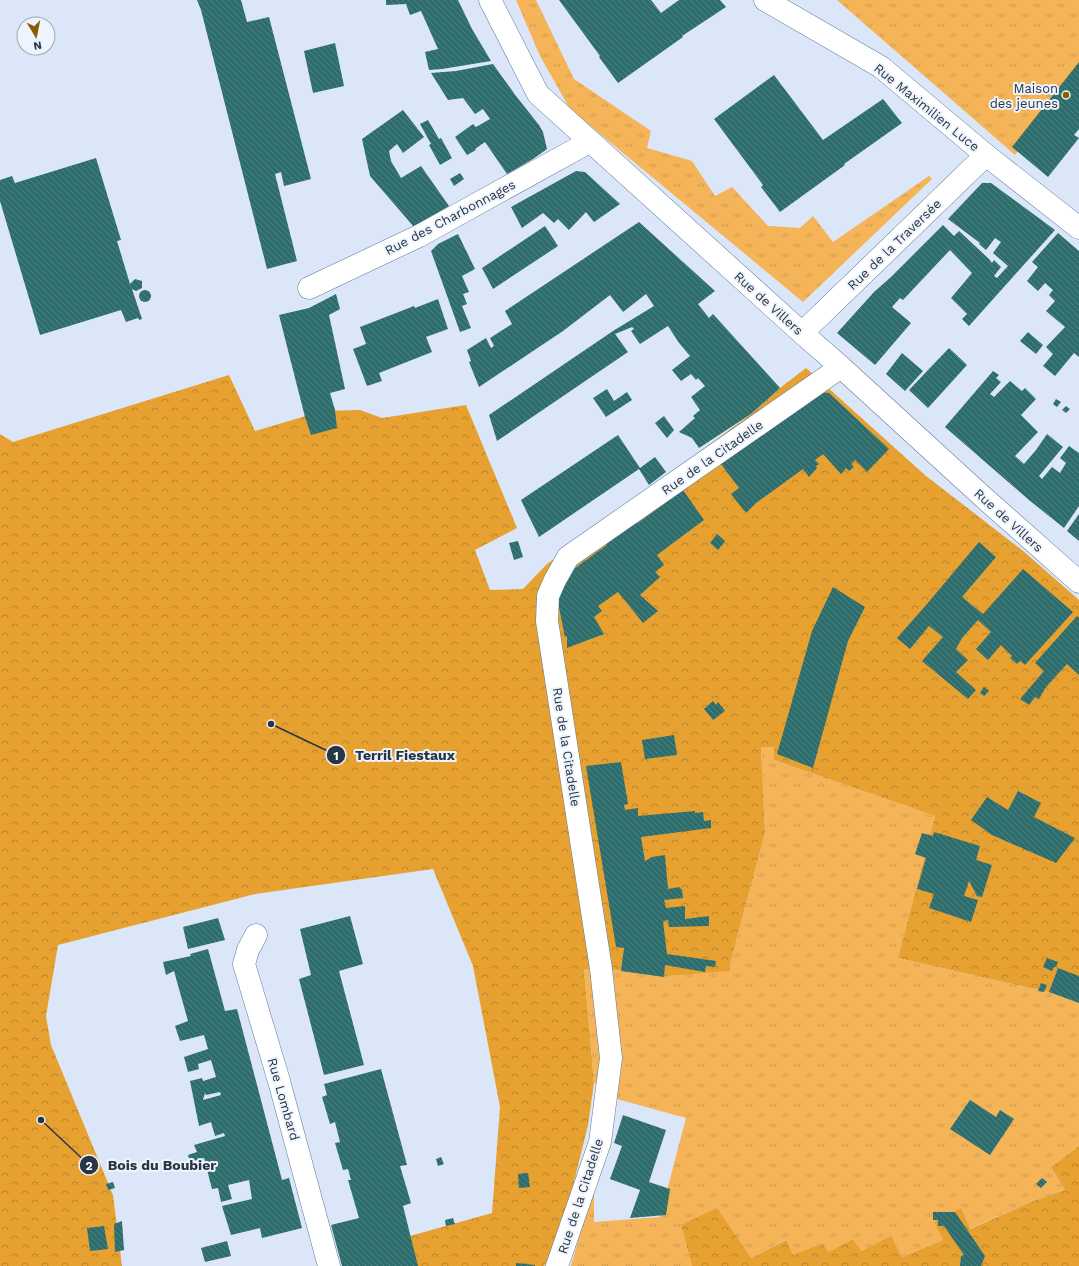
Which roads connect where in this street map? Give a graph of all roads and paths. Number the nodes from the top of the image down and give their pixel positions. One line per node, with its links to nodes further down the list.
1 (490, 0): 3 (street, Rue de Villers)
2 (765, 0): 4 (street, Rue Maximilien Luce)
3 (589, 142): 6 (street, Rue des Charbonnages); 7 (street, Rue de Villers)
4 (986, 155): 5 (street, Rue Maximilien Luce); 7 (street, Rue de la Traversée)
5 (1079, 228)
6 (310, 288)
7 (802, 333): 8 (street, Rue de Villers)
8 (841, 367): 9 (street, Rue de Villers); 12 (street, Rue de la Citadelle)
9 (1079, 582)
10 (256, 934): 11 (street, Rue Lombard)
11 (329, 1266)
12 (557, 1266)

